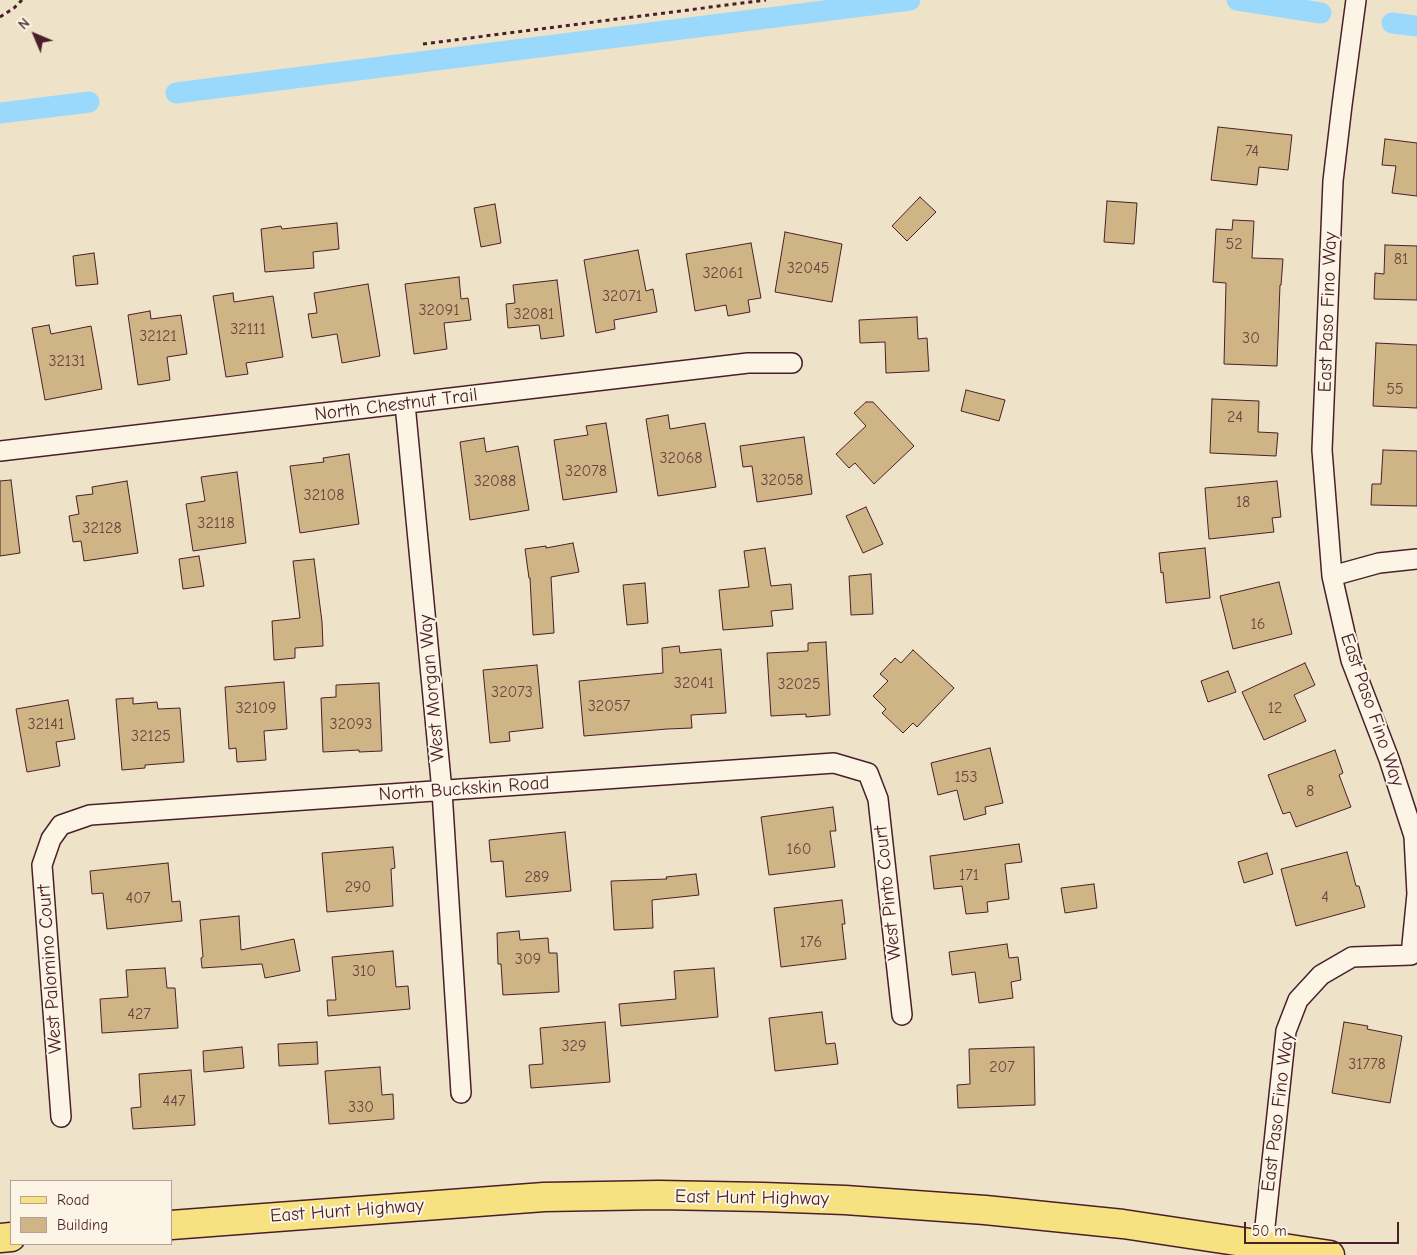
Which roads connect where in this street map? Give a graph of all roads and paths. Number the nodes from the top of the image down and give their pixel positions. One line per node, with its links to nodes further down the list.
1 (22, 0): 4 (path)
2 (766, 0): 5 (path)
3 (1356, 0): 10 (street, East Paso Fino Way)
4 (0, 17)
5 (423, 44)
6 (792, 363): 7 (street, North Chestnut Trail)
7 (405, 404): 8 (street, North Chestnut Trail); 12 (street, West Morgan Way)
8 (0, 451)
9 (1417, 559): 10 (street)
10 (1332, 576): 14 (street, East Paso Fino Way)
11 (868, 773): 12 (street, North Buckskin Road); 15 (street, West Pinto Court)
12 (442, 791): 13 (street, North Buckskin Road); 16 (street, West Morgan Way)
13 (61, 825): 17 (street, West Palomino Court)
14 (1414, 956): 19 (street, East Paso Fino Way)
15 (902, 1015)
16 (461, 1093)
17 (61, 1116)
18 (172, 1225): 19 (main road, East Hunt Highway)
19 (1263, 1245): 20 (main road, East Hunt Highway)
20 (1330, 1255)

